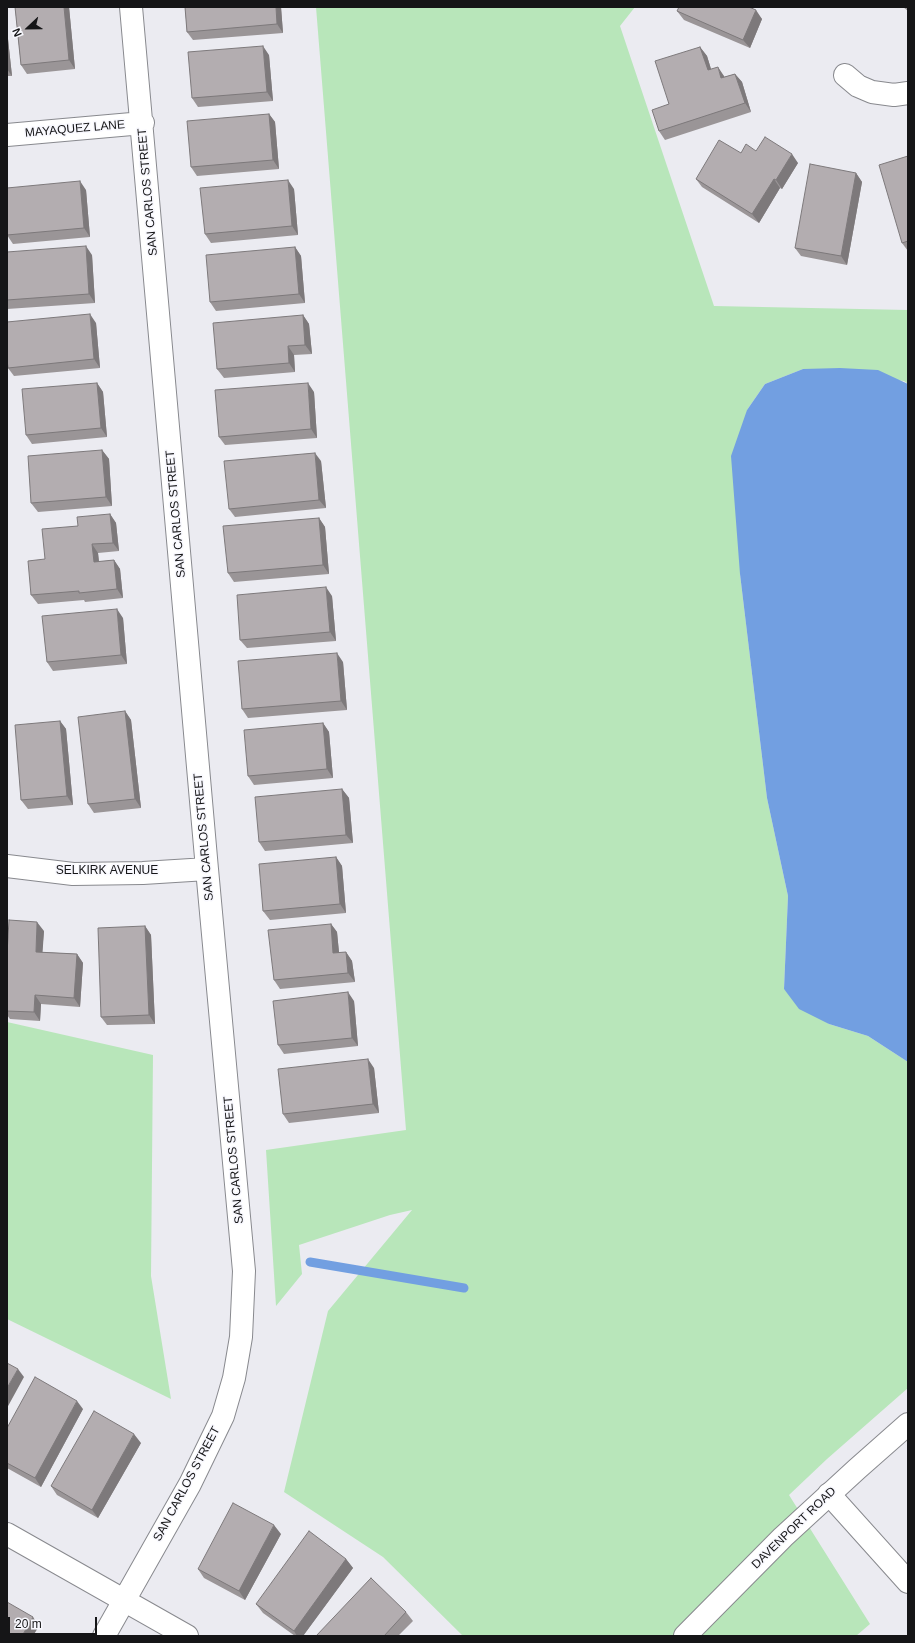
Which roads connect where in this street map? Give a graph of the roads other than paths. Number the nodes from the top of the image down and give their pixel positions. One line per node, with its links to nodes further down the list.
1 (131, 7): 4 (street, SAN CARLOS STREET)
2 (845, 75): 3 (street)
3 (908, 93)
4 (142, 123): 5 (street, MAYAQUEZ LANE); 7 (street, SAN CARLOS STREET)
5 (7, 135)
6 (7, 866): 7 (street, SELKIRK AVENUE)
7 (207, 869): 12 (street, SAN CARLOS STREET)
8 (908, 1424): 9 (street, DAVENPORT ROAD)
9 (829, 1494): 11 (street); 15 (street, DAVENPORT ROAD)
10 (7, 1534): 12 (street)
11 (908, 1582)
12 (124, 1600): 13 (street, SAN CARLOS STREET); 14 (street)
13 (104, 1636)
14 (187, 1636)
15 (684, 1636)

